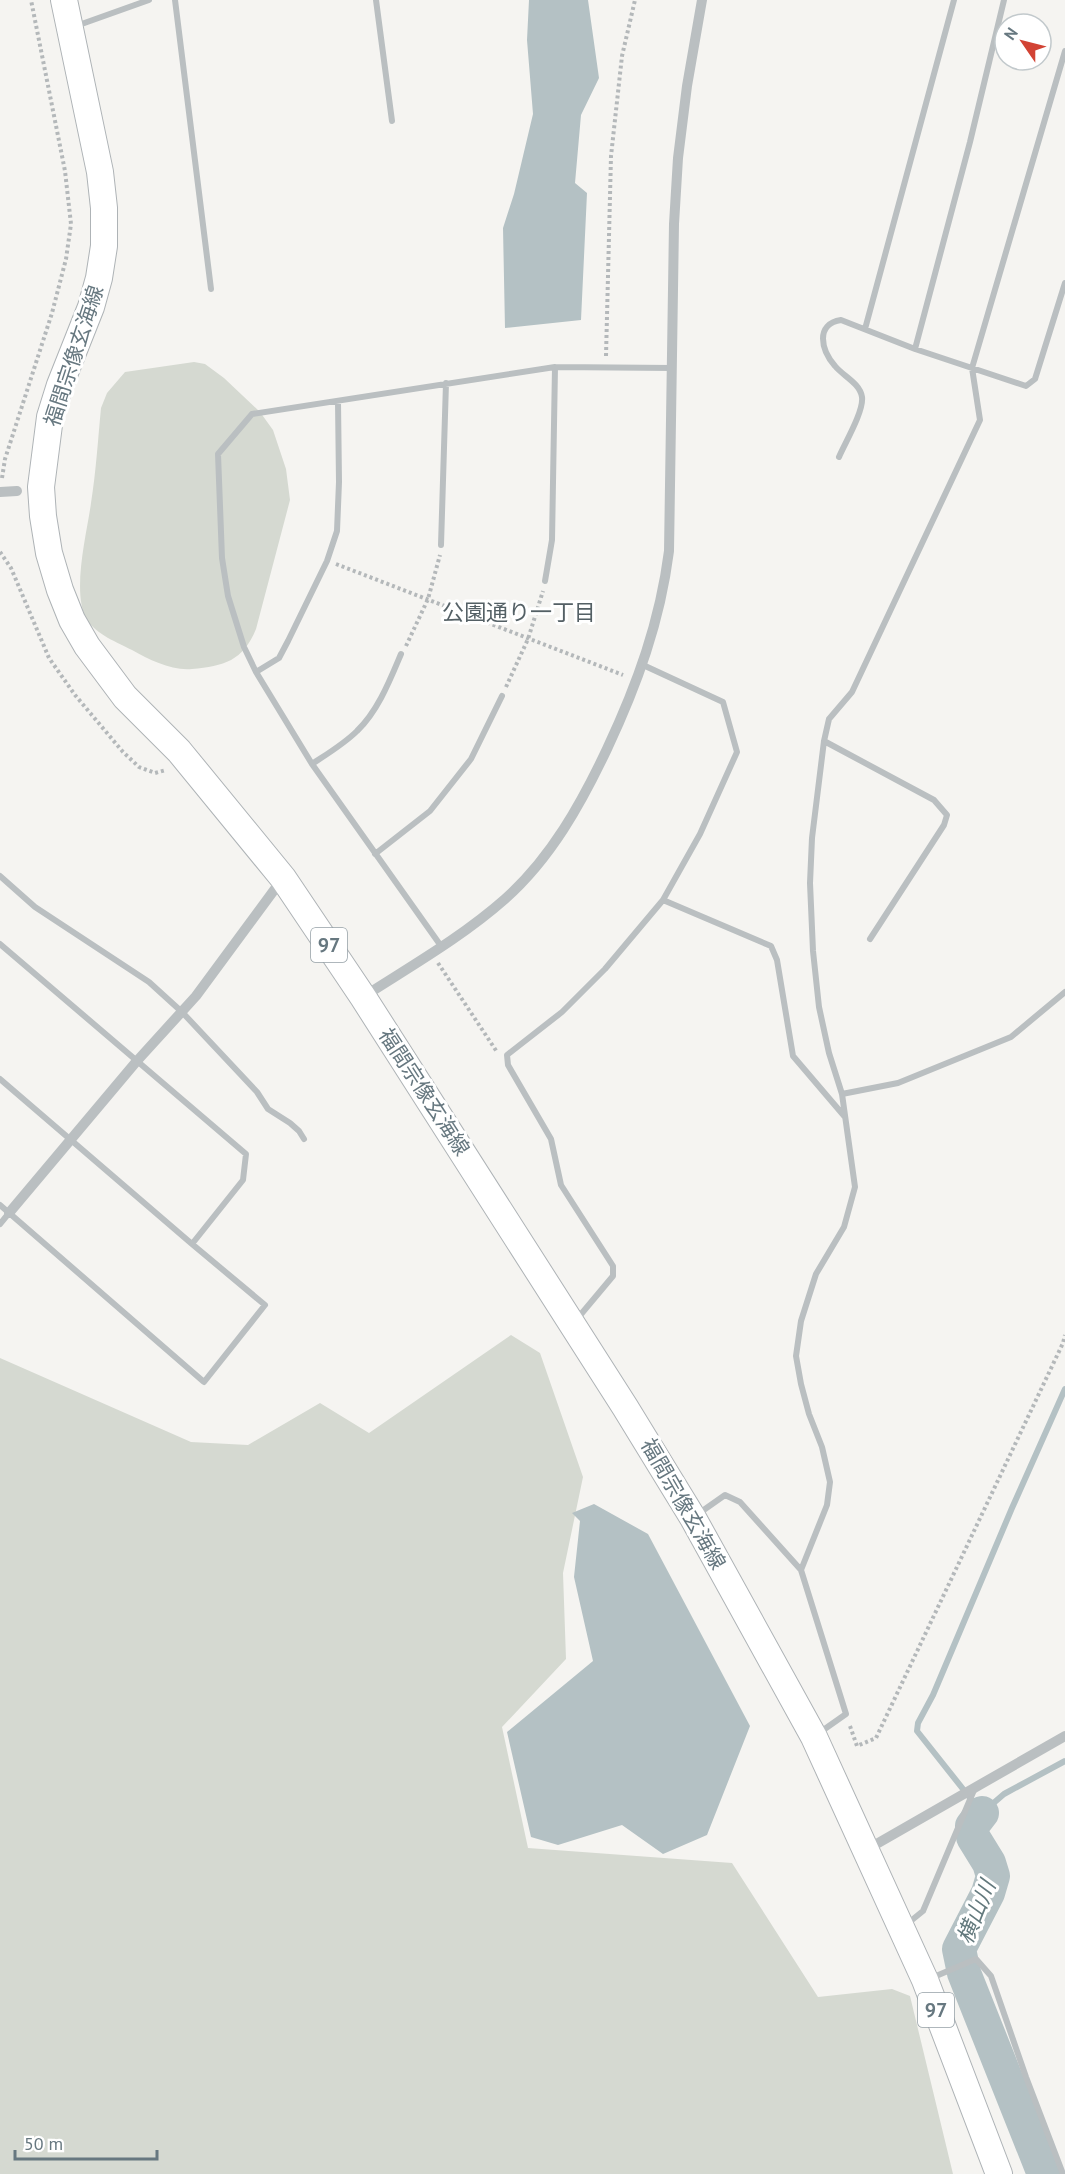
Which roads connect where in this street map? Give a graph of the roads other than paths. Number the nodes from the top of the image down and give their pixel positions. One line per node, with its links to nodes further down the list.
1 (64, 0): 8 (main road, 福間宗像玄海線 / 97)
2 (149, 0): 8 (street)
3 (175, 0): 12 (street)
4 (376, 0): 10 (street)
5 (702, 0): 16 (street)
6 (954, 0): 13 (street)
7 (1004, 0): 14 (street)
8 (70, 28): 22 (main road, 福間宗像玄海線 / 97)
9 (1065, 51): 17 (street)
10 (392, 121)
11 (1065, 283): 17 (street)
12 (211, 289)
13 (865, 329): 14 (street); 20 (street)
14 (915, 349): 17 (street)
15 (555, 366): 16 (street); 18 (street); 24 (street)
16 (673, 368): 26 (street)
17 (972, 368): 29 (street)
18 (446, 383): 19 (street); 23 (street)
19 (338, 402): 27 (street); 27 (street)
20 (838, 457)
21 (1, 487): 22 (street, bridge)
22 (29, 489): 33 (main road, 福間宗像玄海線 / 97)
23 (441, 545)
24 (545, 581)
25 (401, 654): 30 (street)
26 (643, 665): 34 (street); 37 (street)
27 (256, 672): 30 (street)
28 (502, 696): 31 (street)
29 (824, 741): 35 (street); 43 (street)
30 (312, 764): 31 (street)
31 (375, 854): 37 (street)
32 (0, 876): 40 (street)
33 (284, 878): 39 (main road, 福間宗像玄海線 / 97); 40 (street)
34 (663, 900): 44 (street); 51 (street)
35 (870, 939)
36 (0, 944): 41 (street)
37 (436, 949): 39 (street)
38 (1065, 992): 43 (street)
39 (363, 998): 51 (main road, 福間宗像玄海線 / 97)
40 (182, 1012): 41 (street); 45 (street)
41 (136, 1062): 46 (street); 50 (street)
42 (0, 1078): 46 (street)
43 (842, 1094): 44 (street)
44 (845, 1118): 53 (street)
45 (304, 1139)
46 (70, 1140): 48 (street); 50 (street)
47 (0, 1205): 48 (street)
48 (9, 1213): 49 (street); 50 (street)
49 (0, 1224)
50 (192, 1244)
51 (572, 1324): 52 (main road, 福間宗像玄海線 / 97)
52 (693, 1518): 53 (street); 55 (main road, 福間宗像玄海線 / 97)
53 (801, 1570): 55 (street)
54 (1065, 1736): 56 (street)
55 (814, 1737): 57 (main road, 福間宗像玄海線 / 97)
56 (975, 1789): 57 (street); 58 (street)
57 (866, 1850): 58 (main road, 福間宗像玄海線 / 97)
58 (902, 1928): 59 (main road, 福間宗像玄海線 / 97)
59 (925, 1980): 60 (main road, 福間宗像玄海線 / 97); 61 (street)
60 (999, 2174)
61 (1063, 2174)

